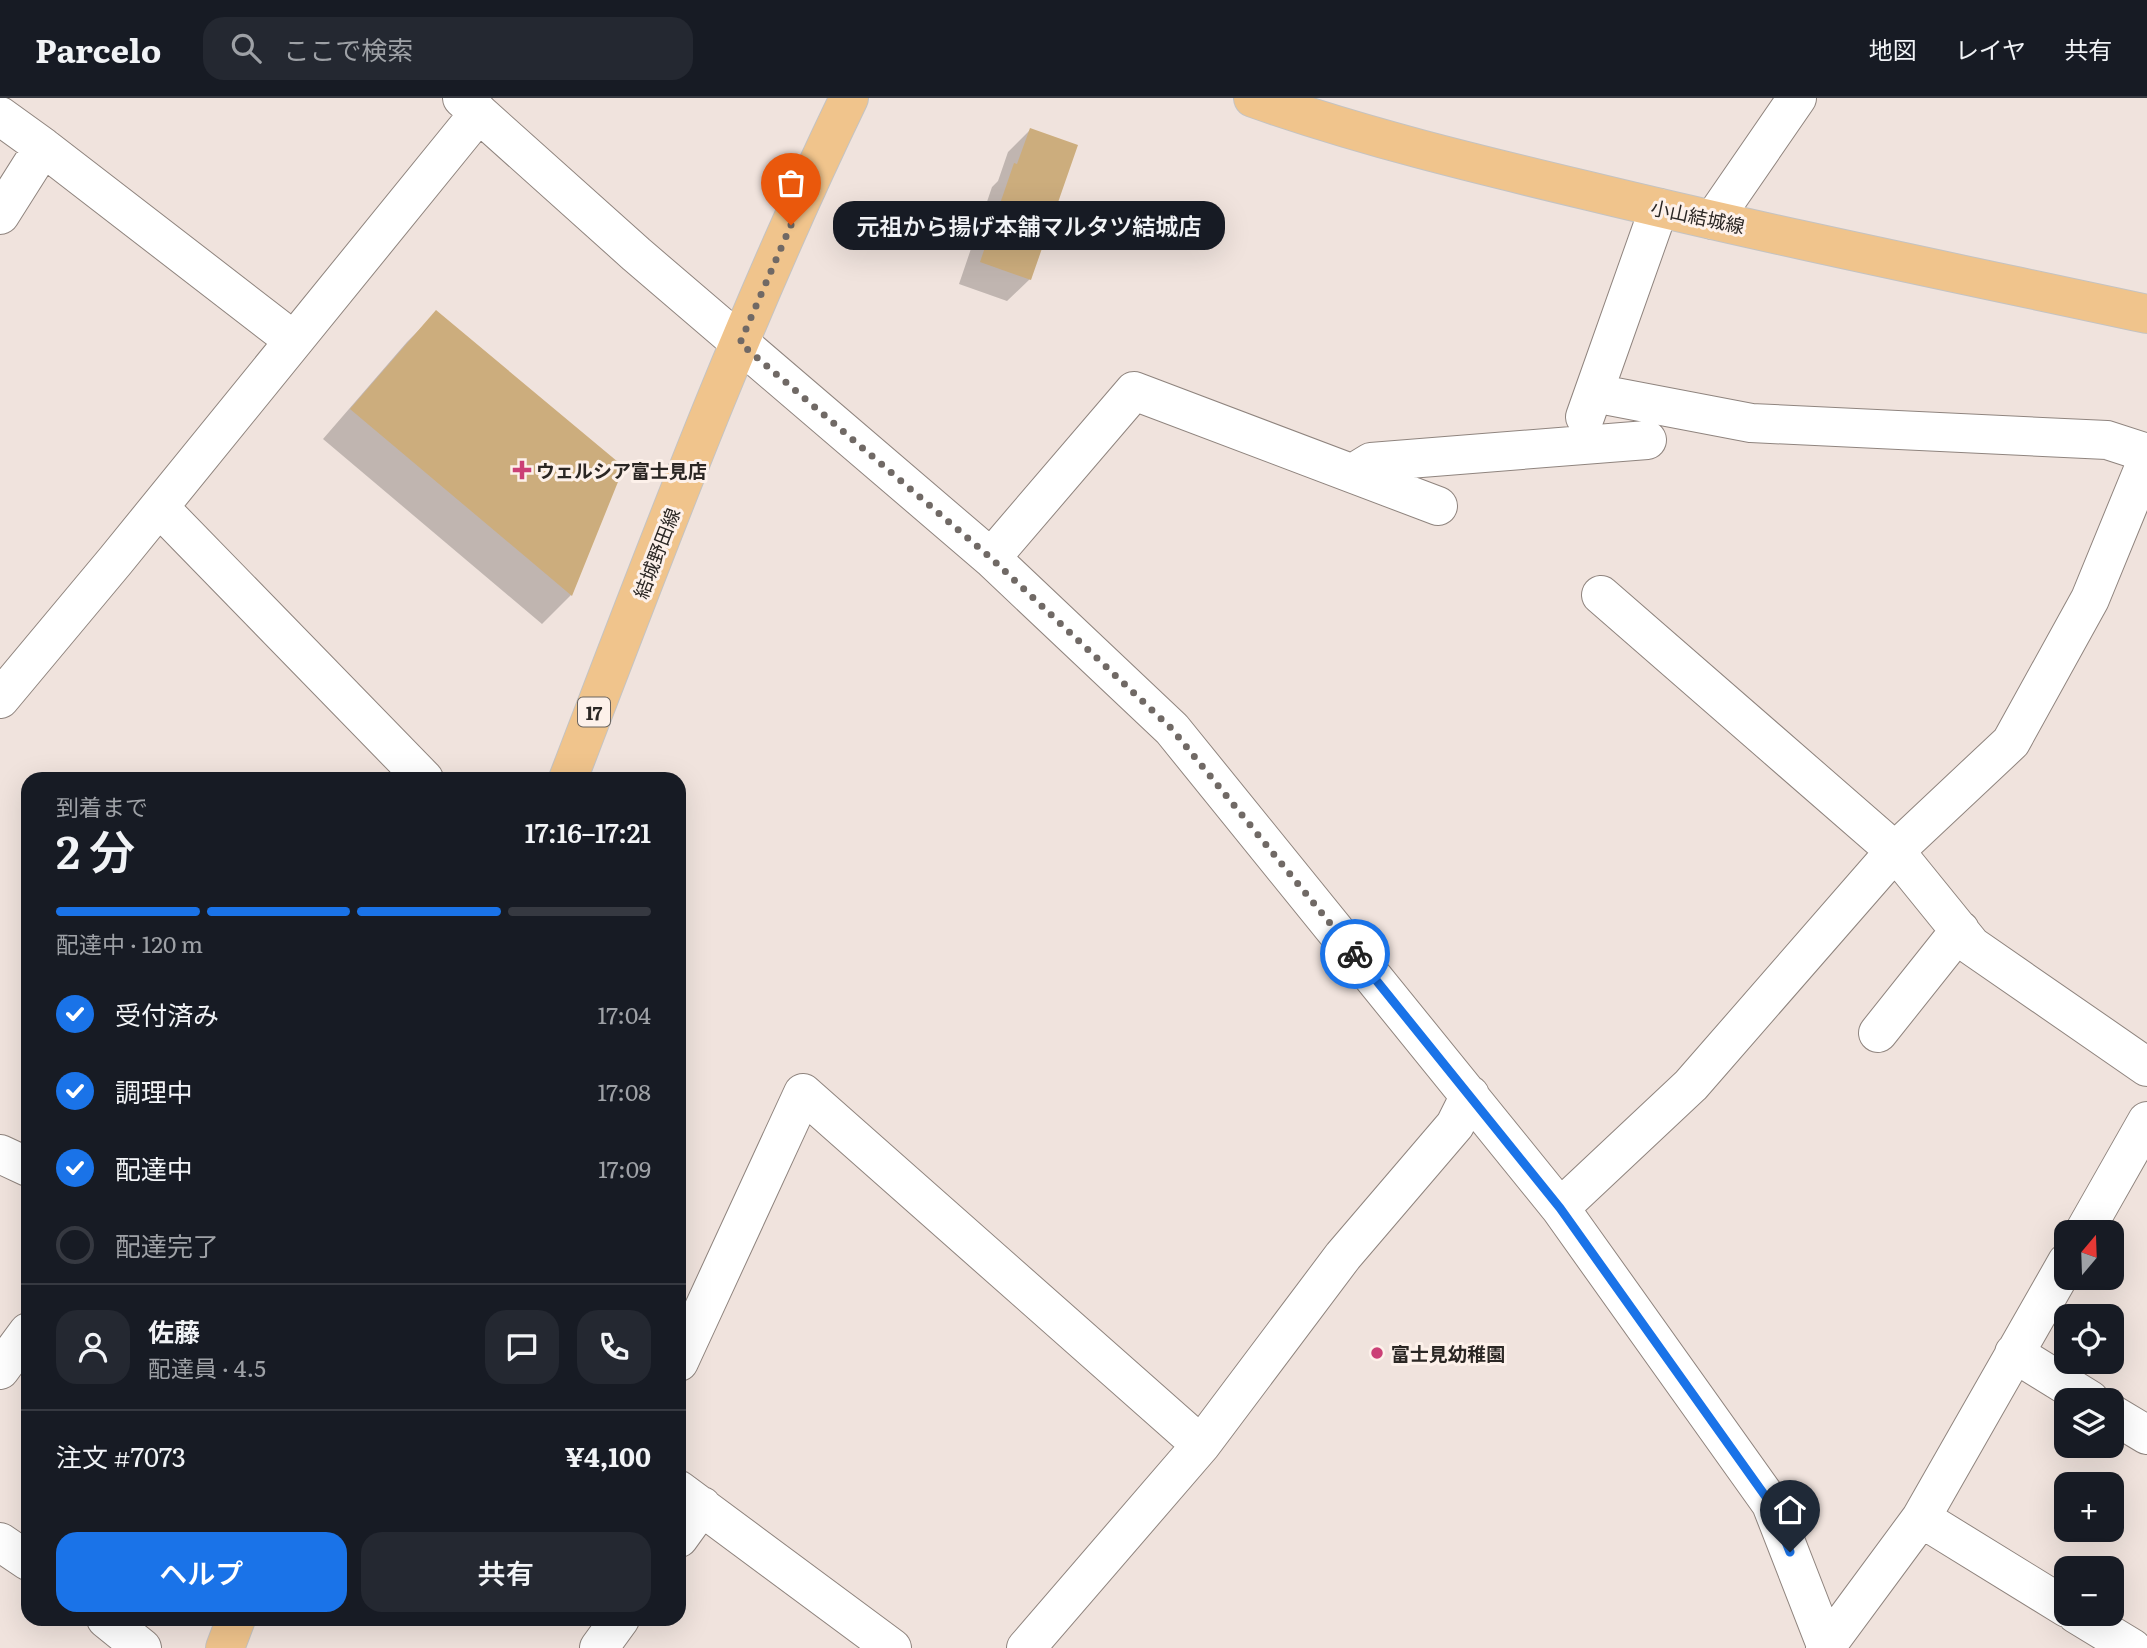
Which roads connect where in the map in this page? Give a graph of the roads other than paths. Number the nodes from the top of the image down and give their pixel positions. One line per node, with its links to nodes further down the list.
1 (849, 98): 13 (main road, 結城野田線 / 17)
2 (1254, 98): 5 (main road, 小山結城線)
3 (1797, 98): 10 (street)
4 (470, 106): 12 (street); 13 (street)
5 (1315, 108): 8 (main road, 小山結城線)
6 (0, 116): 7 (street)
7 (43, 147): 9 (street); 12 (street)
8 (1659, 208): 10 (main road, 小山結城線); 14 (street)
9 (0, 215)
10 (1713, 220): 11 (main road, 小山結城線)
11 (2147, 314)
12 (293, 340): 21 (street)
13 (740, 343): 22 (street); 26 (main road, 結城野田線 / 17)
14 (1594, 393): 16 (street); 17 (street)
15 (1647, 440): 16 (street)
16 (1574, 447): 19 (street)
17 (2147, 453)
18 (2147, 460): 27 (street)
19 (1353, 473): 20 (street); 22 (street)
20 (1438, 506)
21 (159, 507): 24 (street); 25 (street)
22 (991, 558): 31 (street)
23 (1601, 595): 27 (street)
24 (0, 699)
25 (417, 772)
26 (572, 772)
27 (1895, 851): 28 (street); 35 (street)
28 (1960, 930): 29 (street); 30 (street)
29 (1878, 1033)
30 (2147, 1067)
31 (1470, 1096): 35 (street); 45 (street)
32 (2147, 1121): 36 (street)
33 (0, 1154): 34 (street)
34 (21, 1164)
35 (1560, 1208): 56 (street)
36 (2091, 1220)
37 (2054, 1284): 40 (street)
38 (21, 1342): 41 (street)
39 (686, 1347): 45 (street)
40 (2014, 1353): 42 (street); 47 (street)
41 (0, 1370)
42 (2071, 1388)
43 (2124, 1421): 44 (street)
44 (2147, 1435)
45 (1201, 1445): 60 (street)
46 (691, 1498): 55 (street)
47 (1921, 1518): 50 (street); 56 (street)
48 (0, 1542): 49 (street)
49 (21, 1556)
50 (2054, 1600)
51 (115, 1626): 57 (street)
52 (233, 1626): 58 (main road)
53 (615, 1626): 59 (street)
54 (2096, 1626): 61 (street)
55 (877, 1644)
56 (1826, 1647)
57 (142, 1648)
58 (225, 1648)
59 (599, 1648)
60 (1026, 1648)
61 (2132, 1648)

